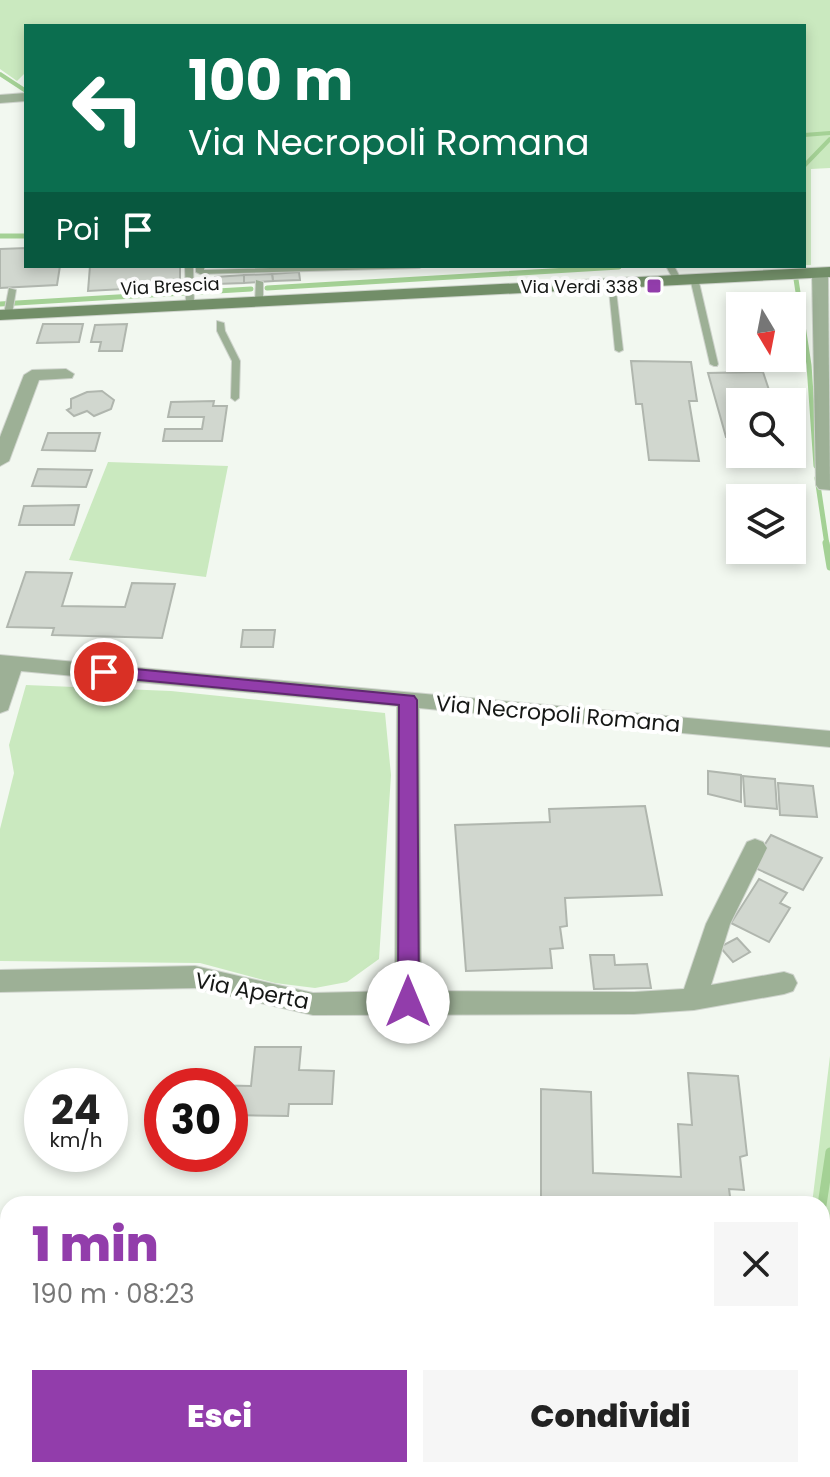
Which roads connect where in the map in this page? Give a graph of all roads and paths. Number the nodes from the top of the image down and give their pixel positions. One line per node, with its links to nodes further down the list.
1 (24, 97): 2 (street)
2 (0, 99)
3 (189, 268): 10 (lane)
4 (200, 268): 7 (lane)
5 (387, 268): 7 (lane)
6 (810, 273): 8 (main road, Via Brescia); 19 (street)
7 (258, 275): 11 (lane)
8 (687, 275): 9 (main road, Via Brescia); 15 (lane)
9 (611, 282): 11 (main road, Via Brescia); 14 (lane)
10 (190, 297): 12 (main road, Via Brescia); 13 (main road, Via Brescia)
11 (259, 302): 13 (main road, Via Brescia)
12 (8, 305)
13 (220, 315): 17 (lane)
14 (619, 350)
15 (714, 364)
16 (66, 374): 18 (street)
17 (235, 398)
18 (0, 461)
19 (830, 485)
20 (6, 663): 21 (street, Via Necropoli Romana); 22 (street)
21 (408, 700): 23 (street, Via Necropoli Romana); 28 (street)
22 (0, 705)
23 (830, 739)
24 (755, 848): 27 (street)
25 (0, 981): 28 (street, Via Aperta)
26 (784, 983): 27 (street, Via Aperta)
27 (694, 999): 28 (street, Via Aperta)
28 (408, 1002)

